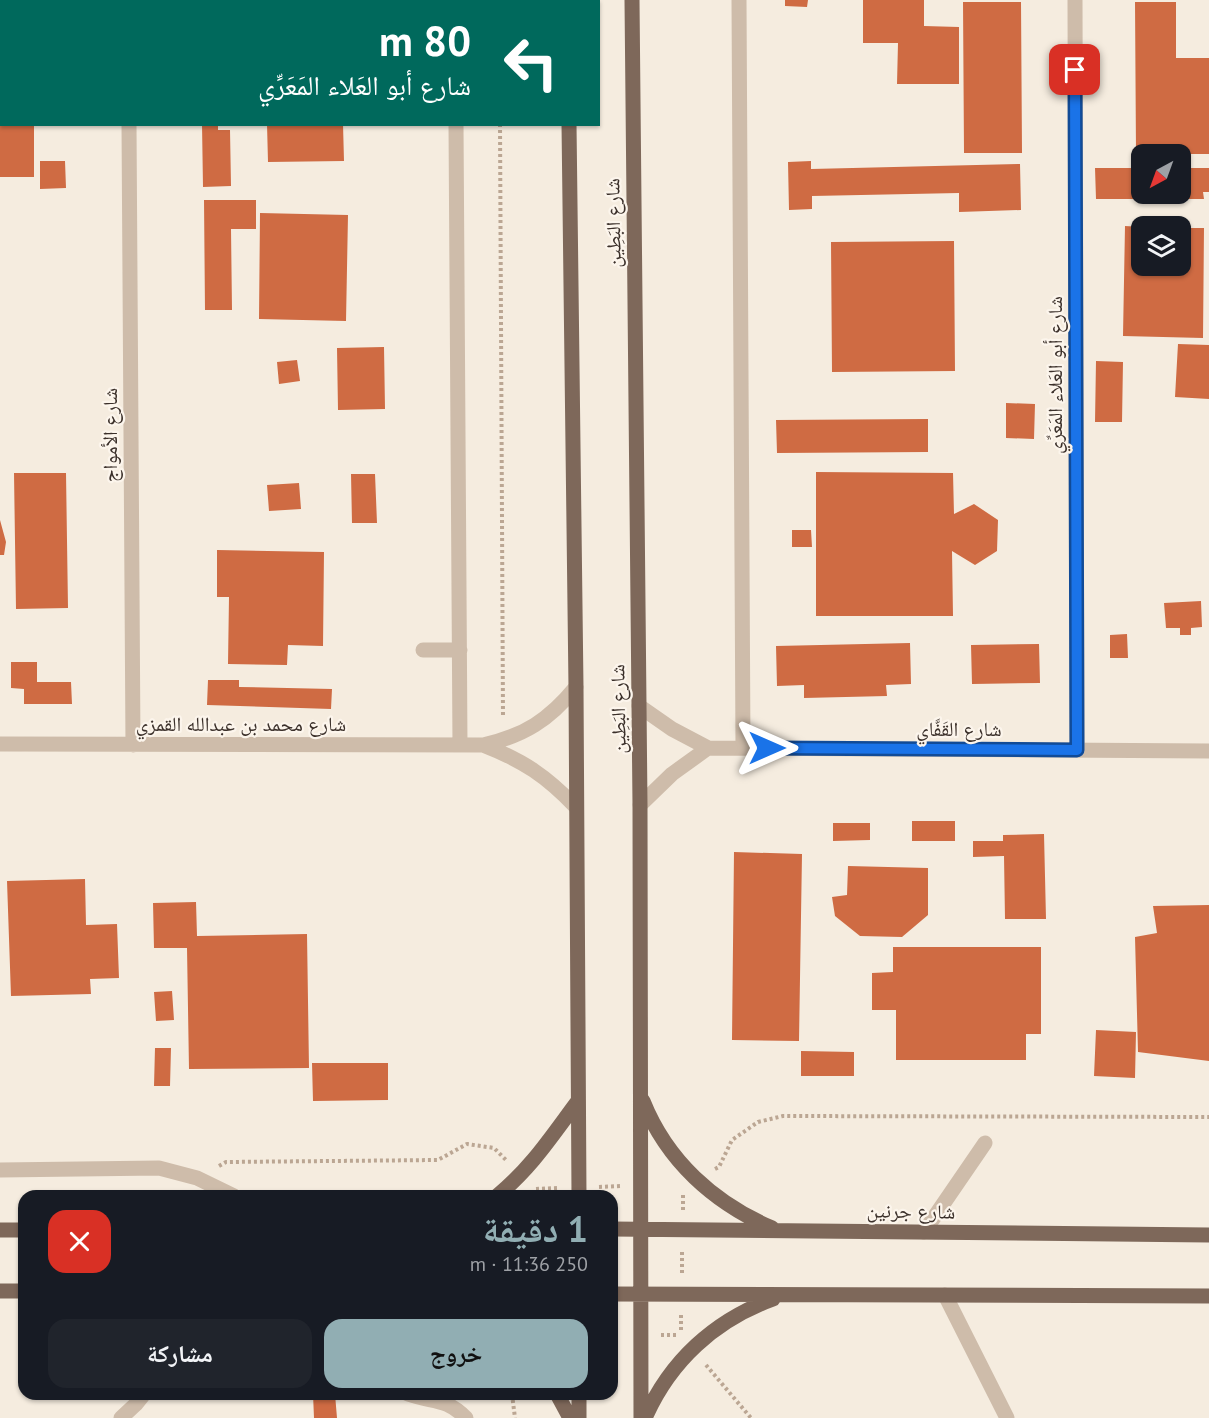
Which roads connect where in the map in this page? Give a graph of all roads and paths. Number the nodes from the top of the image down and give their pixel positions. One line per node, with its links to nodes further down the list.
1 (632, 0): 11 (main road, شارع البَطِين)
2 (739, 0): 18 (street)
3 (1075, 0): 19 (street, شارع أبو العَلاء المَعَرِّي)
4 (129, 126): 14 (street, شارع الأمواج)
5 (456, 126): 9 (street)
6 (500, 126): 12 (path)
7 (569, 126): 10 (main road)
8 (423, 650): 9 (street)
9 (460, 650): 15 (street)
10 (576, 687): 12 (street, شارع محمد بن عبدالله القمزي); 22 (main road)
11 (639, 706): 17 (street, شارع القَفَّاي); 21 (main road, شارع البَطِين)
12 (503, 741): 16 (street, شارع محمد بن عبدالله القمزي)
13 (0, 744): 14 (street, شارع محمد بن عبدالله القمزي)
14 (133, 745): 15 (street, شارع محمد بن عبدالله القمزي)
15 (460, 745): 16 (street, شارع محمد بن عبدالله القمزي)
16 (483, 746): 22 (street, شارع محمد بن عبدالله القمزي)
17 (708, 748): 18 (street, شارع القَفَّاي); 21 (street)
18 (743, 748): 19 (street, شارع القَفَّاي)
19 (1077, 750): 20 (street, شارع القَفَّاي)
20 (1209, 751)
21 (640, 805): 23 (main road, شارع البَطِين)
22 (576, 807): 24 (main road)
23 (640, 1093): 32 (main road, شارع البَطِين); 44 (main road)
24 (578, 1101): 35 (main road); 37 (main road)
25 (1209, 1117): 28 (path)
26 (985, 1143): 45 (street)
27 (513, 1167): 30 (path)
28 (719, 1167)
29 (0, 1170): 30 (street)
30 (197, 1178): 34 (street)
31 (683, 1184): 43 (path)
32 (640, 1186): 38 (path); 40 (main road, شارع البَطِين)
33 (529, 1189): 36 (path)
34 (222, 1190)
35 (503, 1190)
36 (554, 1190)
37 (579, 1190)
38 (591, 1190)
39 (618, 1229): 40 (main road, شارع جرنين)
40 (640, 1229): 43 (main road, شارع جرنين); 50 (main road, شارع البَطِين)
41 (0, 1230): 42 (main road)
42 (18, 1230)
43 (682, 1230): 44 (main road, شارع جرنين); 51 (path)
44 (777, 1231): 45 (main road, شارع جرنين)
45 (924, 1232): 46 (main road, شارع جرنين)
46 (1209, 1234)
47 (0, 1291): 48 (main road)
48 (18, 1292)
49 (618, 1294): 50 (main road)
50 (640, 1294): 51 (main road); 66 (main road, شارع البَطِين)
51 (682, 1295): 52 (main road); 55 (path)
52 (783, 1295): 53 (main road); 55 (main road)
53 (945, 1295): 54 (main road); 68 (street)
54 (1209, 1296)
55 (692, 1348): 66 (main road); 67 (path)
56 (139, 1400): 61 (street)
57 (436, 1400): 62 (street)
58 (513, 1400): 63 (path)
59 (560, 1400): 64 (main road)
60 (579, 1400): 65 (main road)
61 (121, 1418)
62 (466, 1418)
63 (515, 1418)
64 (570, 1418)
65 (579, 1418)
66 (643, 1418)
67 (751, 1418)
68 (1007, 1418)

